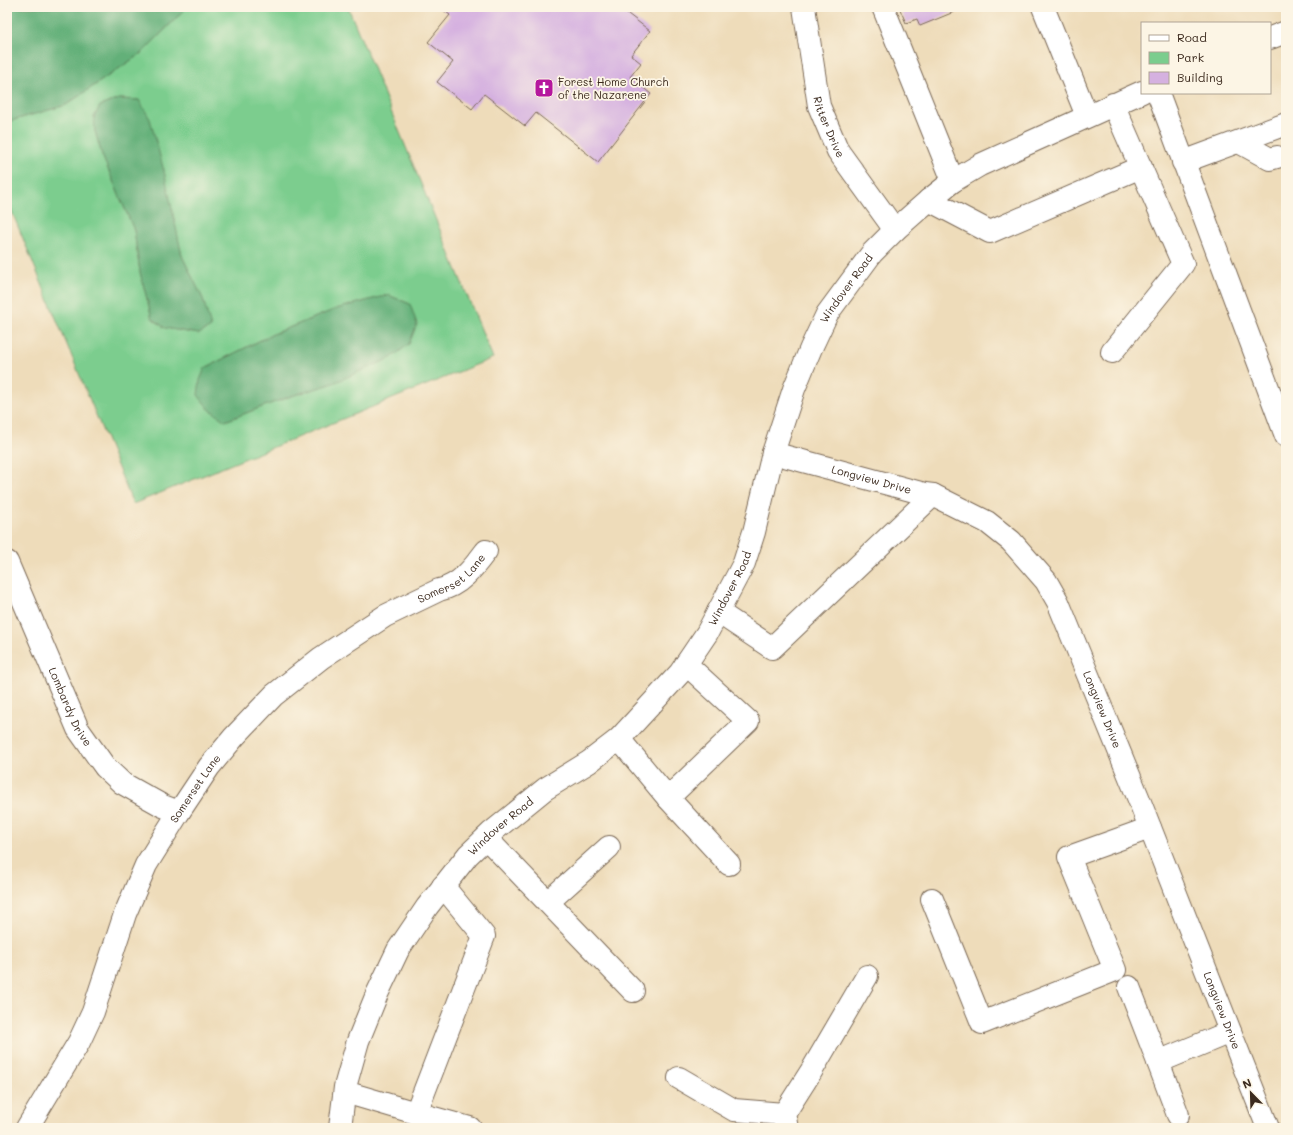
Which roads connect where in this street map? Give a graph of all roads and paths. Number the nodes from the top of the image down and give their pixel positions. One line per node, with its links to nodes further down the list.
1 (804, 7): 17 (street, Ritter Drive)
2 (882, 7): 15 (street)
3 (1043, 7): 9 (street)
4 (1286, 32): 5 (street)
5 (1271, 38)
6 (1141, 92): 8 (street, Windover Road)
7 (1158, 94): 13 (street)
8 (1113, 104): 9 (street, Windover Road); 14 (street)
9 (1087, 116): 15 (street, Windover Road)
10 (1286, 124): 11 (street)
11 (1239, 142): 12 (street); 13 (street)
12 (1277, 157)
13 (1184, 162): 19 (street)
14 (1141, 167): 16 (street); 18 (street)
15 (953, 181): 16 (street, Windover Road)
16 (929, 200): 17 (street, Windover Road)
17 (894, 230): 21 (street, Windover Road)
18 (1112, 352)
19 (1279, 398): 20 (street)
20 (1286, 436)
21 (773, 453): 22 (street, Longview Drive); 25 (street, Windover Road)
22 (933, 495): 25 (street); 30 (street, Longview Drive)
23 (486, 550): 29 (street, Somerset Lane)
24 (7, 562): 29 (street, Lombardy Drive)
25 (718, 612): 26 (street, Windover Road)
26 (686, 664): 27 (street, Windover Road); 28 (street)
27 (619, 739): 28 (street); 31 (street, Windover Road)
28 (668, 798): 33 (street)
29 (178, 812): 47 (street, Somerset Lane)
30 (1150, 828): 35 (street); 40 (street, Longview Drive)
31 (486, 838): 34 (street, Windover Road); 36 (street)
32 (609, 847): 36 (street)
33 (729, 864)
34 (443, 886): 43 (street, Windover Road); 44 (street)
35 (932, 899)
36 (548, 902): 39 (street)
37 (866, 976): 46 (street)
38 (1129, 987): 41 (street)
39 (633, 991)
40 (1230, 1032): 41 (street); 50 (street, Longview Drive)
41 (1158, 1062): 45 (street)
42 (679, 1078): 46 (street)
43 (345, 1092): 44 (street); 48 (street, Windover Road)
44 (416, 1112): 49 (street)
45 (1178, 1114)
46 (785, 1121)
47 (26, 1128)
48 (340, 1128)
49 (470, 1128)
50 (1268, 1128)

